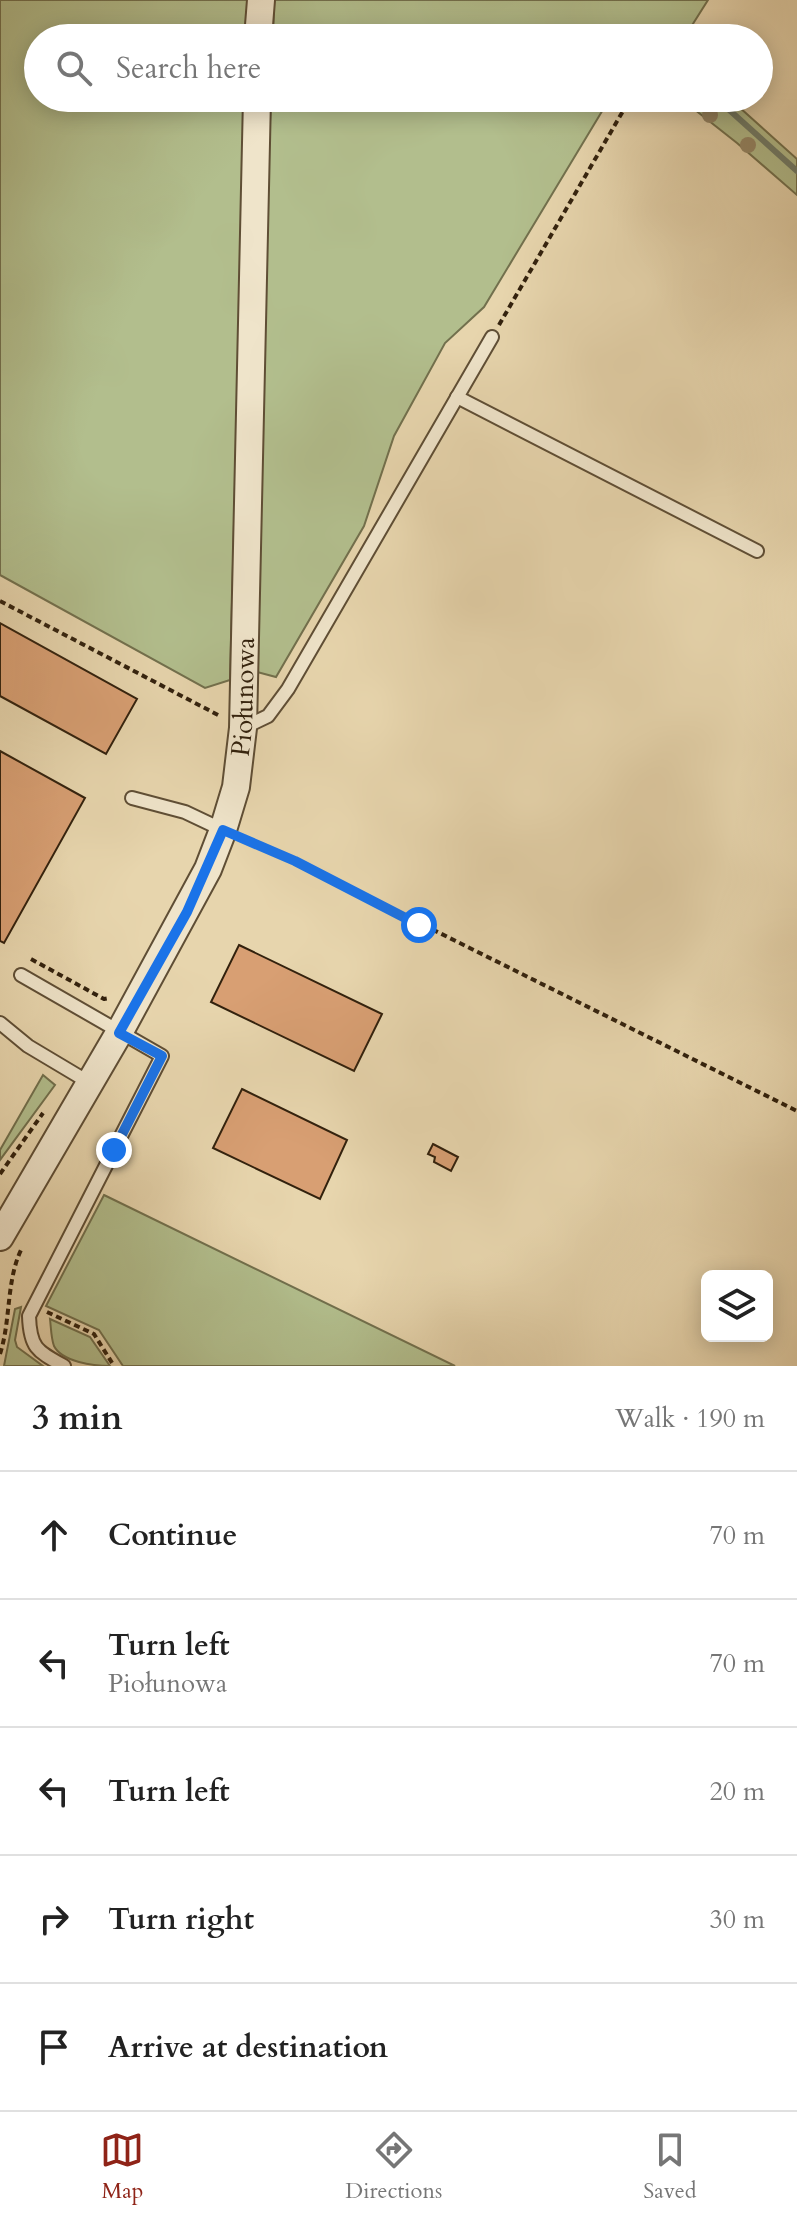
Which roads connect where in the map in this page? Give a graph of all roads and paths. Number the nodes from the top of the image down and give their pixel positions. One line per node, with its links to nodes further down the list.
1 (261, 0): 2 (street)
2 (259, 24)
3 (257, 112): 9 (street, Piołunowa)
4 (622, 112): 5 (path)
5 (492, 337): 6 (lane)
6 (457, 397): 7 (lane); 9 (lane)
7 (757, 551)
8 (0, 601): 9 (path)
9 (243, 728): 11 (street, Piołunowa)
10 (132, 798): 11 (lane)
11 (223, 830): 16 (street, Piołunowa); 18 (path)
12 (31, 959): 14 (path)
13 (21, 975): 16 (lane)
14 (114, 998)
15 (0, 1023): 17 (lane)
16 (119, 1033): 17 (street, Piołunowa); 23 (lane)
17 (90, 1083): 21 (street, Piołunowa)
18 (797, 1111)
19 (43, 1112): 20 (path)
20 (0, 1174)
21 (12, 1240): 22 (path)
22 (11, 1298): 23 (path); 24 (path)
23 (35, 1307): 25 (lane); 26 (path)
24 (0, 1354)
25 (64, 1366)
26 (114, 1366)

